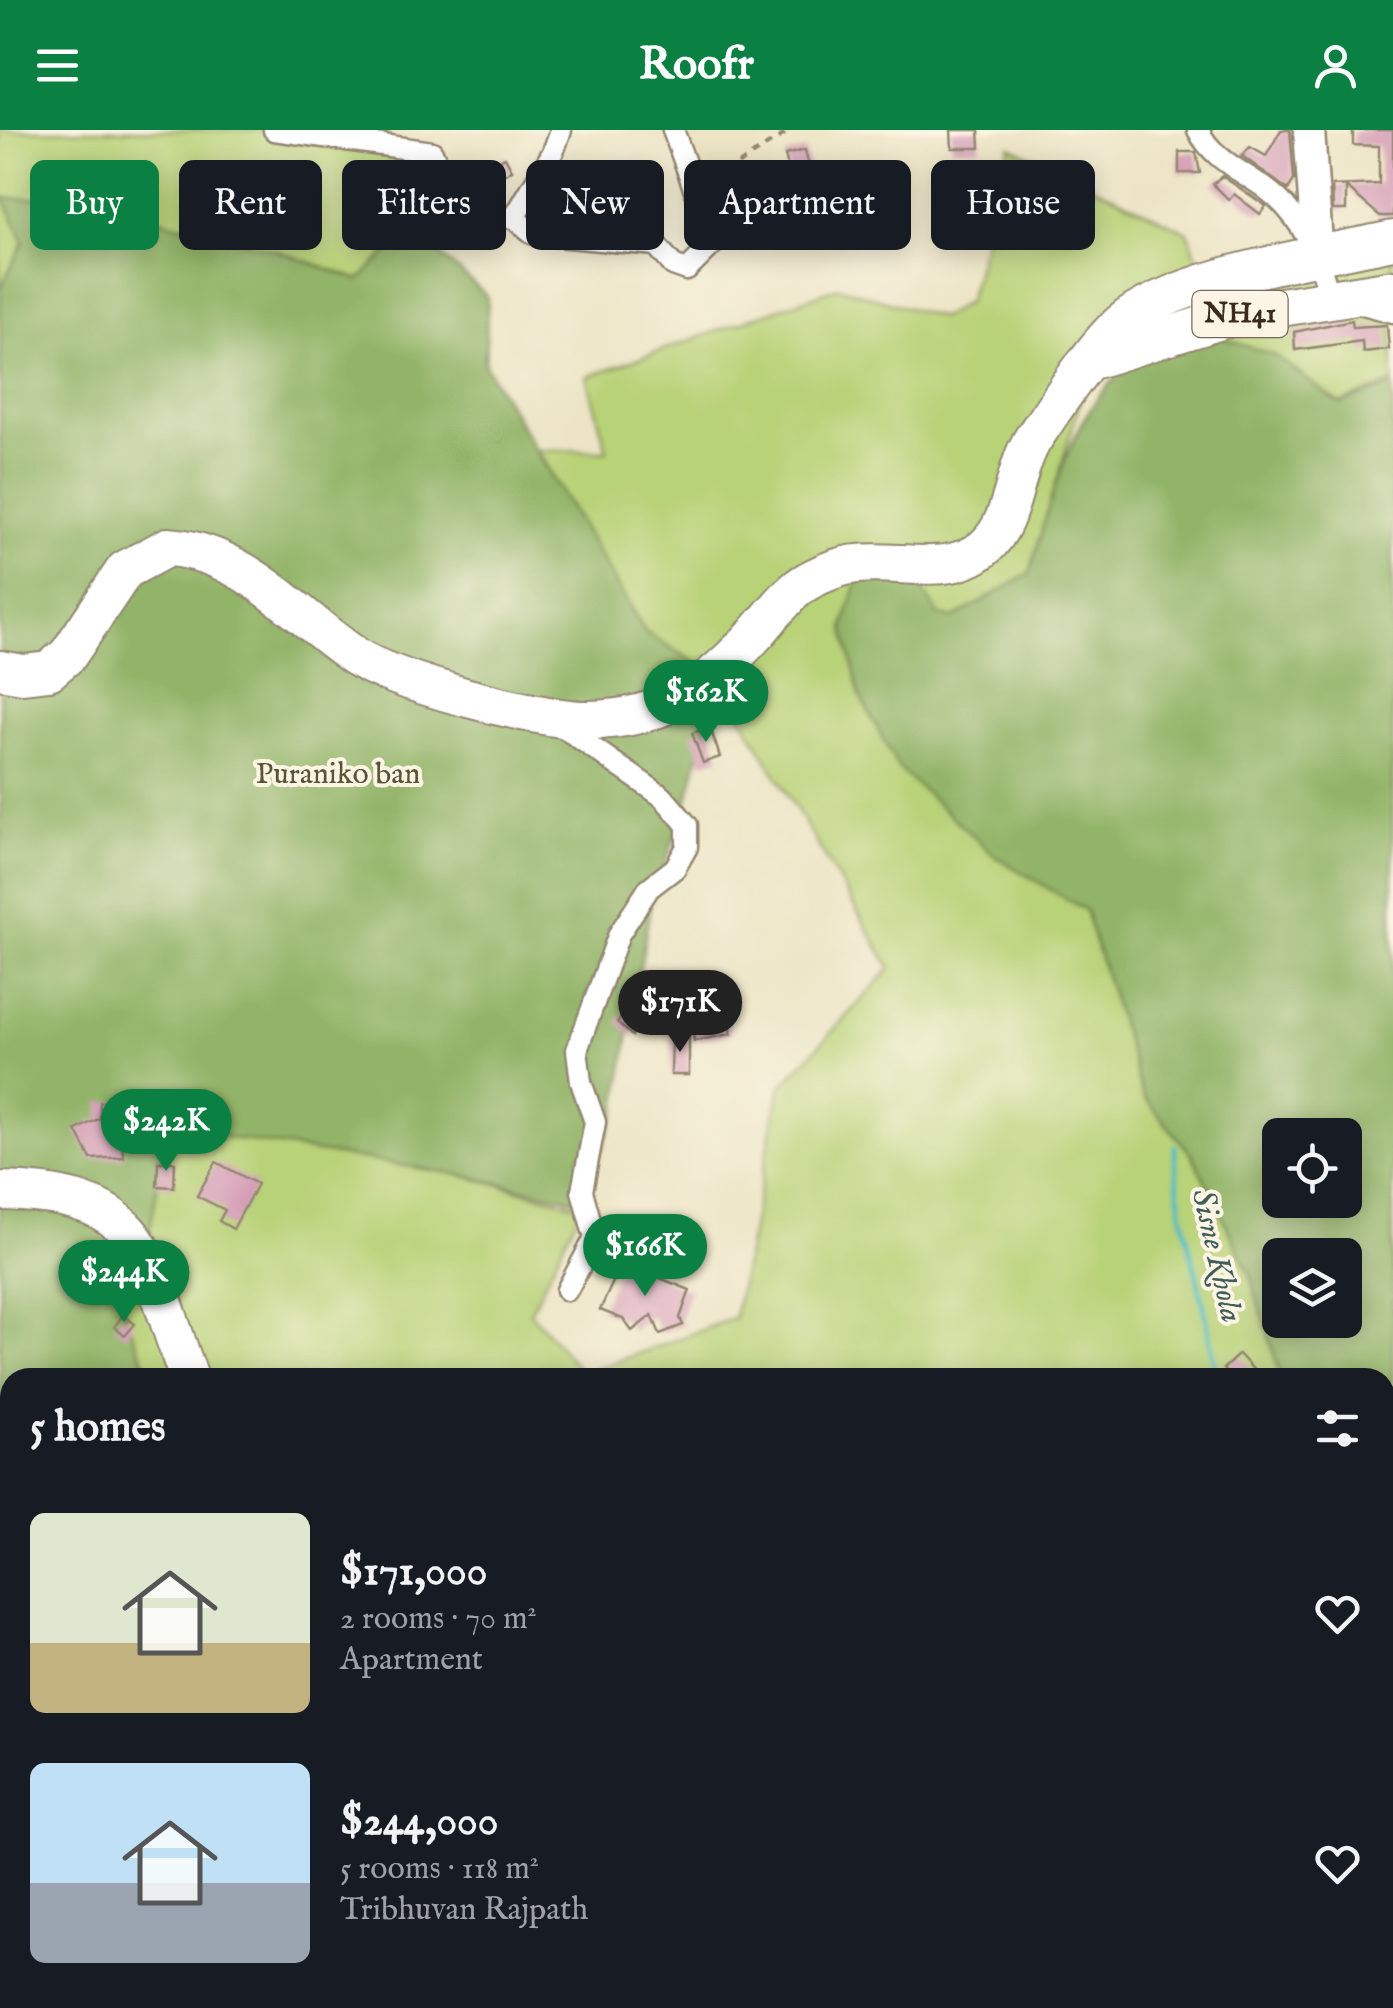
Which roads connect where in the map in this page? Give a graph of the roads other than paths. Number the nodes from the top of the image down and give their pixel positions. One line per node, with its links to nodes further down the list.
1 (274, 130): 6 (street)
2 (560, 130): 6 (street)
3 (673, 130): 6 (street)
4 (1198, 130): 8 (street)
5 (1309, 130): 8 (street)
6 (514, 218)
7 (1393, 240): 8 (highway, NH41)
8 (1318, 257): 10 (street); 12 (highway, NH41)
9 (1393, 288): 10 (highway, NH41)
10 (1330, 295): 11 (street); 12 (highway, NH41)
11 (1393, 312)
12 (1092, 360): 14 (highway, NH41)
13 (0, 670): 14 (highway, NH41)
14 (544, 712): 16 (street)
15 (0, 1192): 17 (highway)
16 (567, 1290)
17 (185, 1368)

